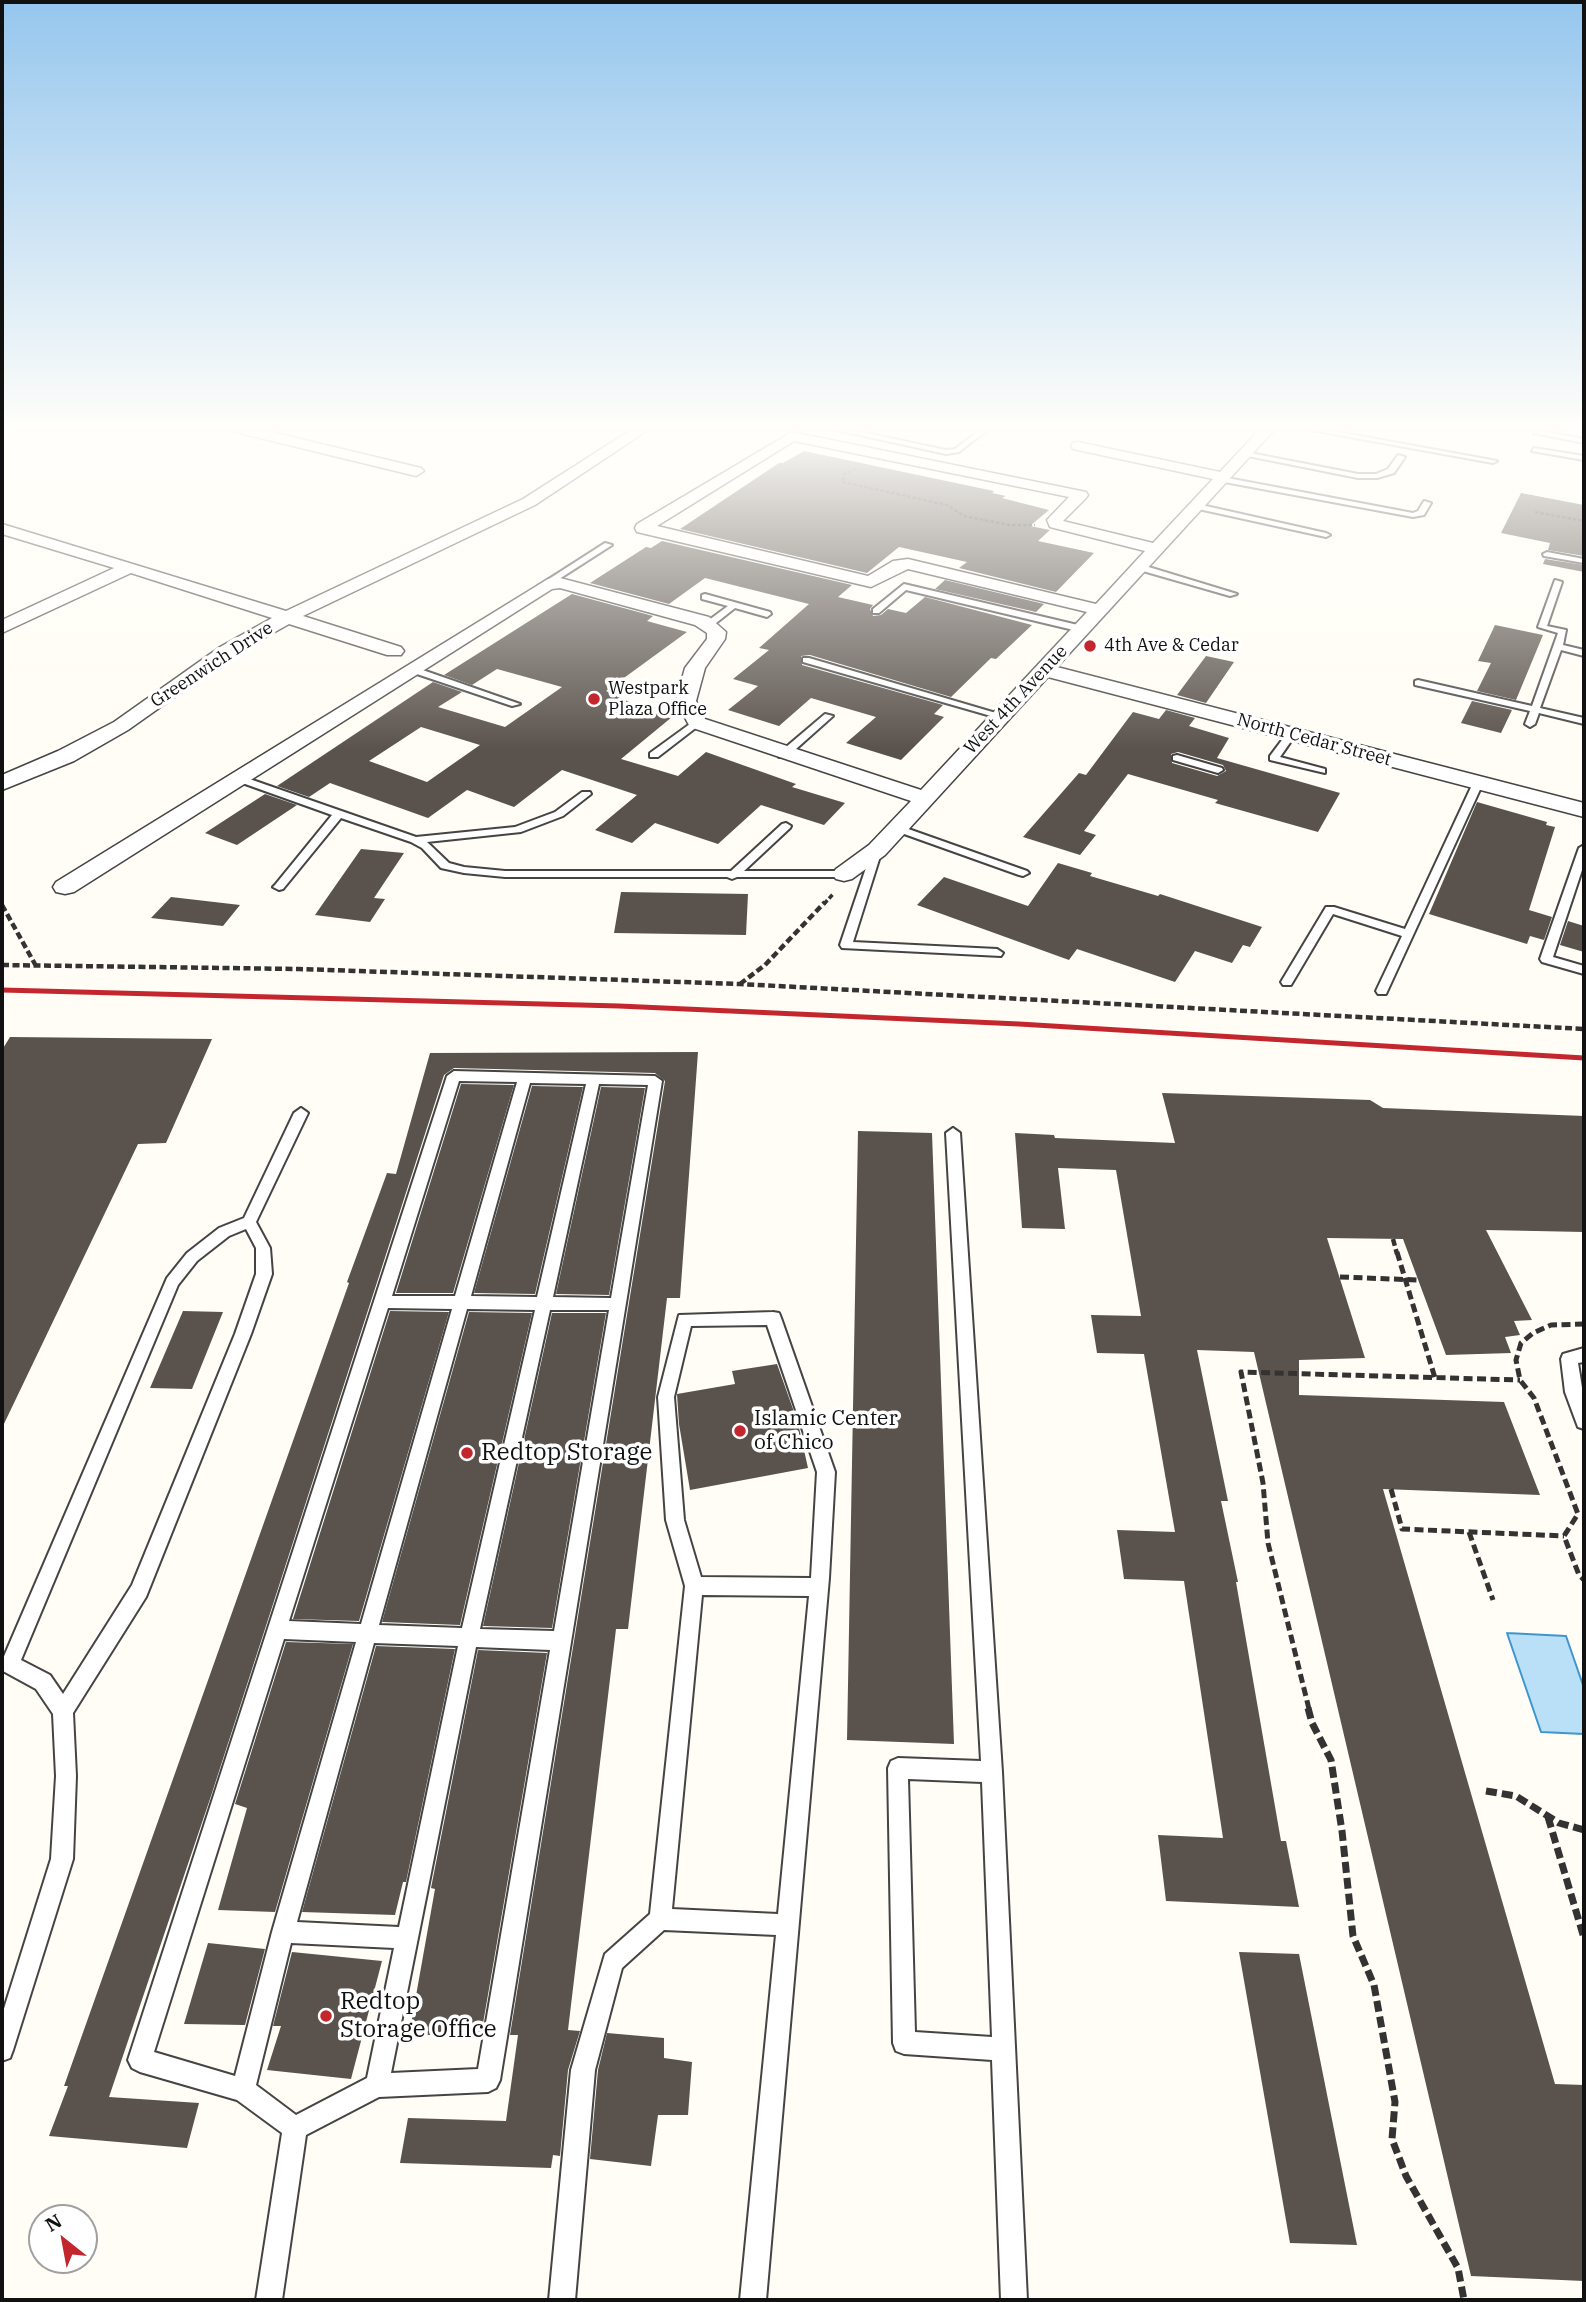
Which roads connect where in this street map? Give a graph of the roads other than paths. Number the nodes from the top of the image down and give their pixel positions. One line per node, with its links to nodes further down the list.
1 (24, 535): 10 (street)
2 (459, 535): 20 (street, Greenwich Drive)
3 (674, 535): 17 (street)
4 (1102, 535): 7 (street)
5 (1169, 535): 7 (street, West 4th Avenue)
6 (608, 545): 13 (lane)
7 (1156, 549): 11 (street, West 4th Avenue)
8 (1547, 554): 9 (lane)
9 (1584, 561)
10 (130, 567): 20 (street); 22 (street)
11 (1139, 567): 14 (lane); 17 (street, West 4th Avenue)
12 (1558, 582): 24 (lane)
13 (542, 586): 21 (street); 28 (street)
14 (1233, 594)
15 (705, 597): 16 (lane)
16 (734, 605): 19 (lane); 21 (lane)
17 (1100, 610): 23 (street, West 4th Avenue)
18 (877, 611): 23 (lane)
19 (766, 614)
20 (287, 617): 25 (street); 45 (street, Greenwich Drive)
21 (708, 625): 36 (street)
22 (2, 627)
23 (1082, 629): 29 (street, West 4th Avenue)
24 (1559, 647): 26 (lane); 32 (lane)
25 (394, 651)
26 (1584, 653)
27 (806, 660): 34 (lane)
28 (411, 669): 31 (lane); 44 (street)
29 (1044, 670): 34 (street, West 4th Avenue); 38 (street, North Cedar Street)
30 (1418, 683): 32 (lane)
31 (515, 704)
32 (1536, 710): 35 (lane); 37 (lane)
33 (828, 716): 40 (lane)
34 (1002, 716): 48 (street, West 4th Avenue)
35 (1584, 721)
36 (697, 723): 39 (lane); 40 (street)
37 (1530, 724)
38 (1291, 734): 43 (lane); 46 (street, North Cedar Street)
39 (654, 755)
40 (783, 755): 48 (street)
41 (1177, 758): 42 (lane)
42 (1218, 770)
43 (1321, 771)
44 (238, 778): 50 (lane); 59 (street)
45 (2, 783)
46 (1478, 783): 49 (street, North Cedar Street); 61 (lane)
47 (586, 794): 53 (lane)
48 (925, 798): 52 (street, West 4th Avenue)
49 (1584, 810)
50 (339, 813): 53 (lane); 60 (lane)
51 (786, 826): 58 (lane)
52 (897, 828): 55 (street, West 4th Avenue); 56 (lane)
53 (415, 840): 58 (lane)
54 (1584, 848): 63 (lane)
55 (877, 850): 57 (street, West 4th Avenue); 62 (lane)
56 (1023, 873)
57 (845, 874): 58 (lane)
58 (732, 876)
59 (65, 887)
60 (279, 887)
61 (1408, 934): 64 (lane); 65 (lane)
62 (998, 953)
63 (1584, 970)
64 (1287, 982)
65 (1382, 991)
66 (525, 1077): 67 (lane); 71 (lane); 72 (lane)
67 (594, 1079): 73 (lane); 74 (lane)
68 (301, 1114): 70 (lane)
69 (953, 1133): 84 (lane)
70 (249, 1222): 83 (lane); 83 (lane)
71 (382, 1302): 72 (lane); 79 (lane)
72 (461, 1302): 73 (lane); 80 (lane)
73 (544, 1303): 74 (lane); 81 (lane)
74 (618, 1304): 82 (lane)
75 (1584, 1354): 76 (lane)
76 (1584, 1422)
77 (694, 1586): 78 (lane); 78 (lane); 85 (lane)
78 (819, 1587): 86 (lane)
79 (277, 1630): 80 (lane); 92 (lane)
80 (368, 1633): 81 (lane); 87 (lane)
81 (469, 1637): 82 (lane); 88 (lane)
82 (562, 1641): 91 (lane)
83 (63, 1711): 90 (lane)
84 (992, 1772): 89 (lane); 89 (lane)
85 (660, 1919): 86 (lane); 95 (lane)
86 (787, 1925): 96 (lane)
87 (283, 1932): 88 (lane); 92 (lane)
88 (406, 1938): 91 (lane)
89 (1004, 2049): 97 (lane)
90 (2, 2050)
91 (377, 2085): 93 (lane)
92 (243, 2090): 93 (lane)
93 (295, 2128): 94 (lane)
94 (270, 2300)
95 (562, 2300)
96 (753, 2300)
97 (1014, 2300)

